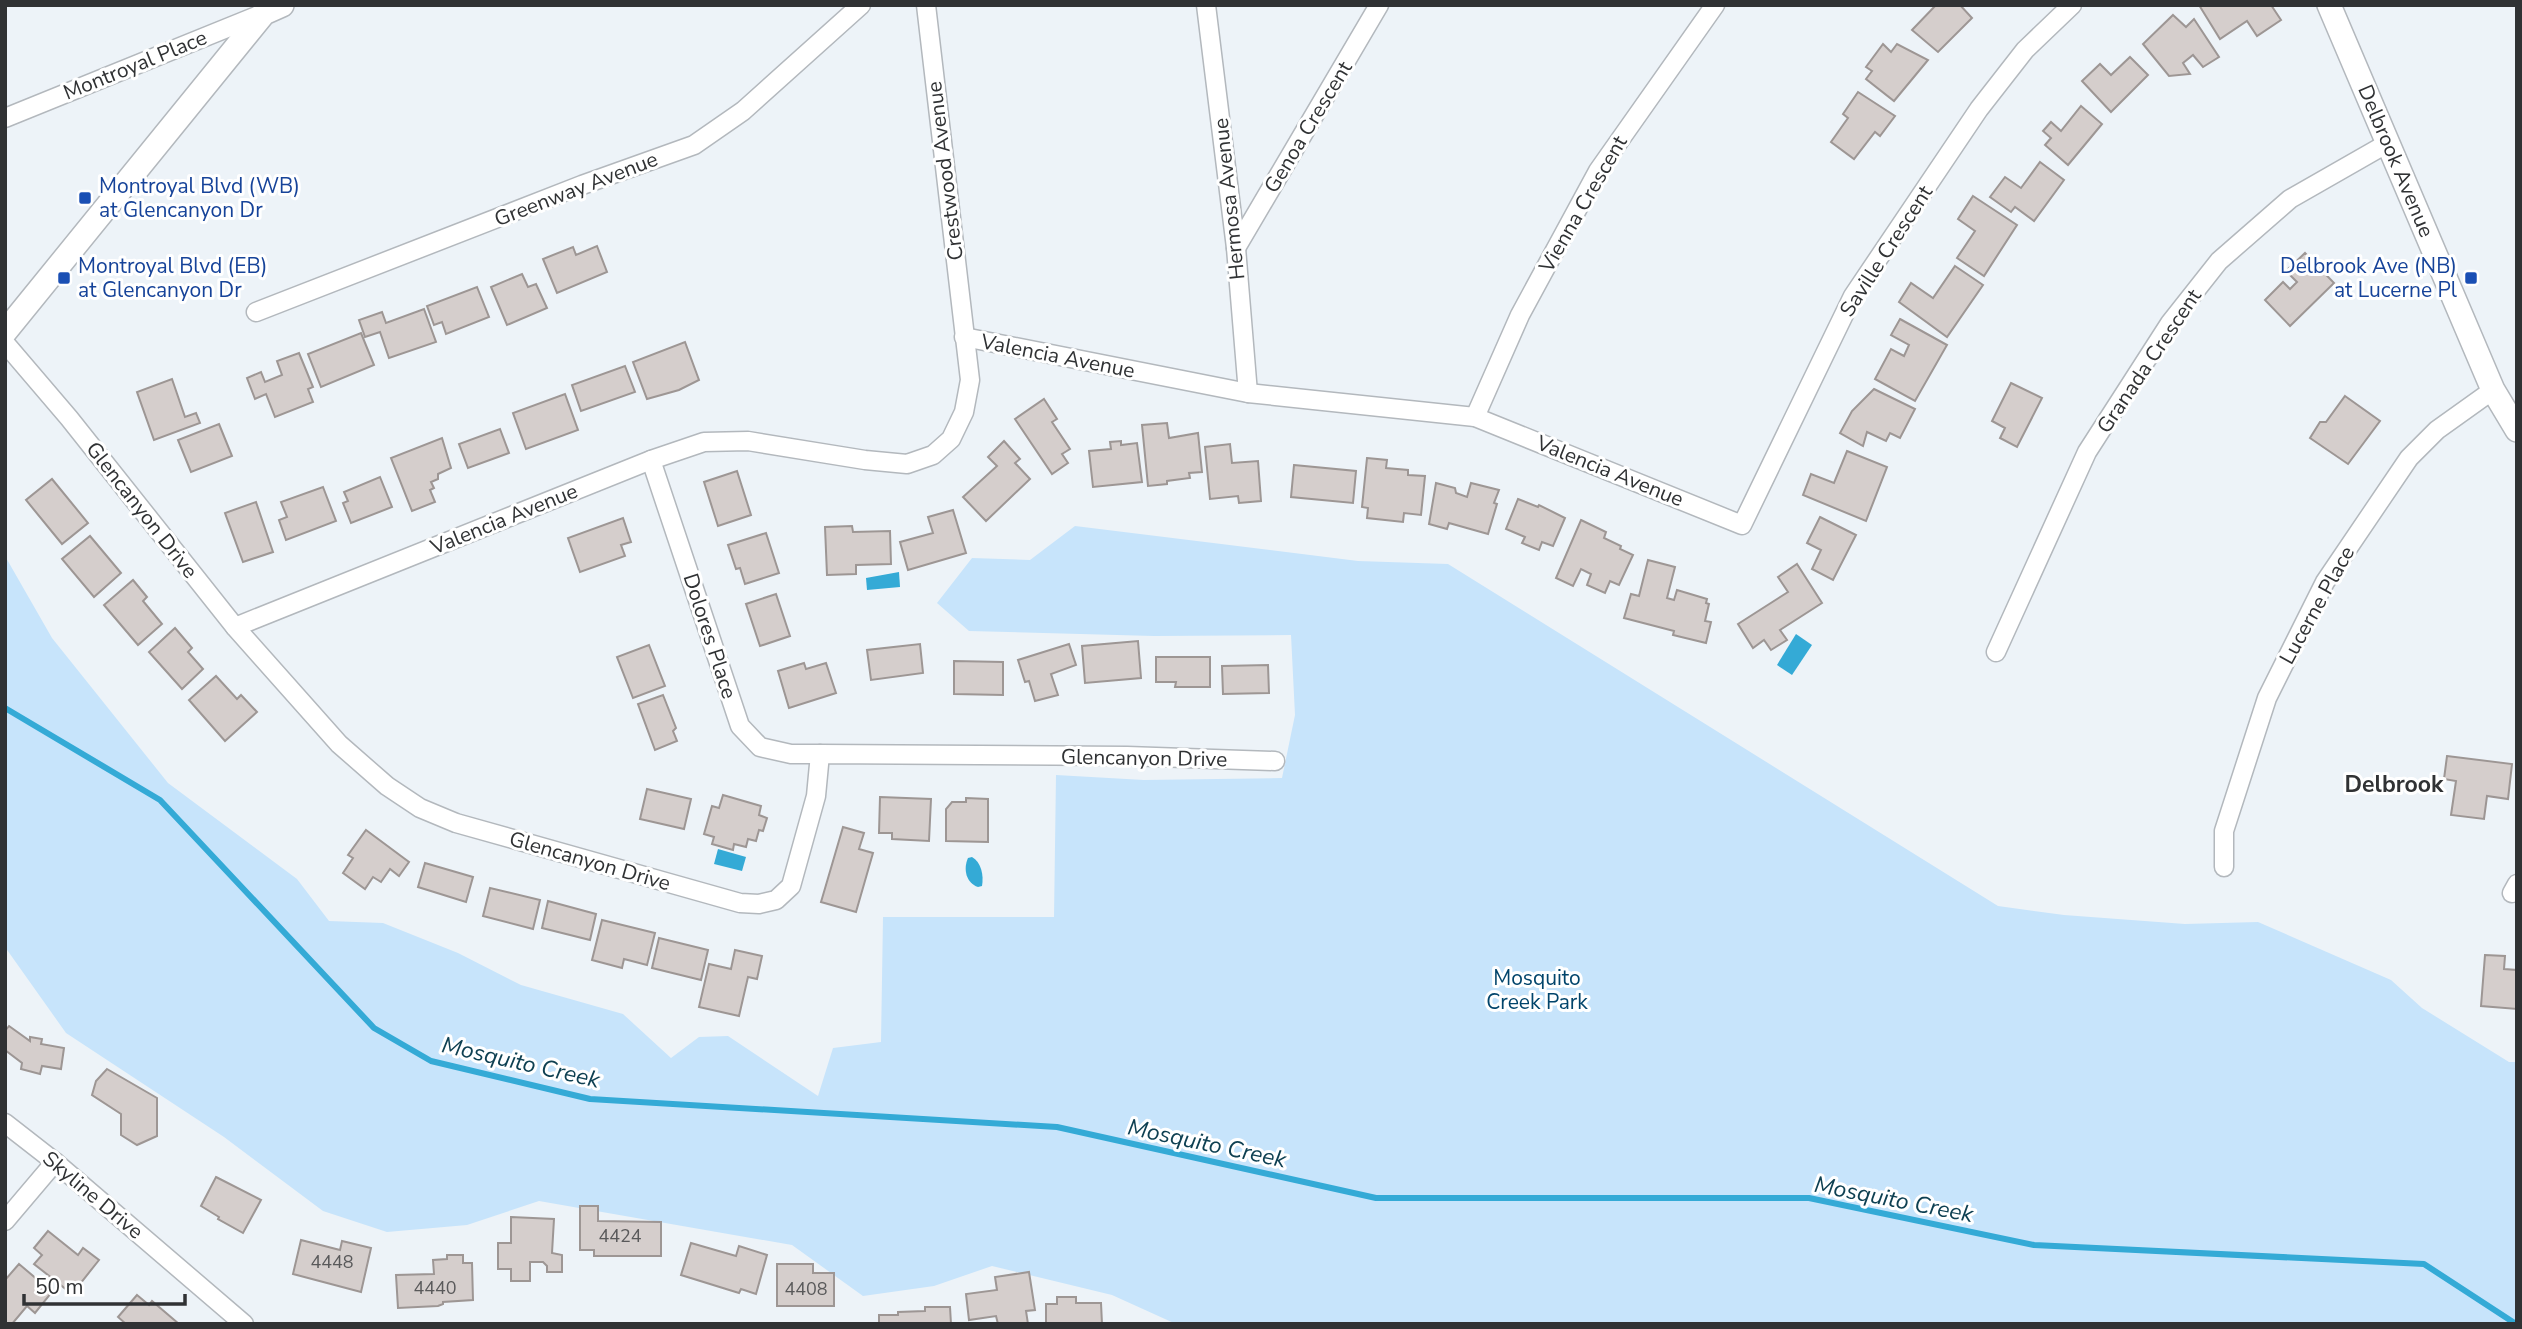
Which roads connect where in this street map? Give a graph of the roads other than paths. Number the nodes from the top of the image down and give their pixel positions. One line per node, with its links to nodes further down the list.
1 (861, 5): 12 (street, Greenway Avenue)
2 (926, 5): 14 (street, Crestwood Avenue)
3 (1206, 5): 11 (street, Hermosa Avenue)
4 (1379, 5): 11 (street, Genoa Crescent)
5 (1715, 5): 18 (street, Vienna Crescent)
6 (2072, 5): 21 (street, Saville Crescent)
7 (2329, 5): 10 (street, Delbrook Avenue)
8 (273, 9): 9 (street, Montroyal Place); 13 (street)
9 (5, 118)
10 (2388, 143): 16 (street, Delbrook Avenue); 23 (street, Granada Crescent)
11 (1236, 248): 17 (street, Hermosa Avenue)
12 (256, 312)
13 (5, 332)
14 (964, 337): 17 (street, Valencia Avenue); 20 (street, Valencia Avenue)
15 (5, 343): 22 (street, Glencanyon Drive)
16 (2493, 390): 19 (street, Delbrook Avenue); 26 (street, Lucerne Place)
17 (1248, 393): 18 (street, Valencia Avenue)
18 (1475, 417): 21 (street, Valencia Avenue)
19 (2517, 430)
20 (651, 460): 22 (street, Valencia Avenue); 24 (street, Dolores Place)
21 (1742, 525)
22 (235, 627): 24 (street, Glencanyon Drive)
23 (1996, 652)
24 (820, 754): 25 (street, Glencanyon Drive)
25 (1275, 761)
26 (2224, 867)
27 (5, 1123): 28 (street, Skyline Drive)
28 (55, 1162): 29 (street); 30 (street, Skyline Drive)
29 (5, 1221)
30 (244, 1324)

